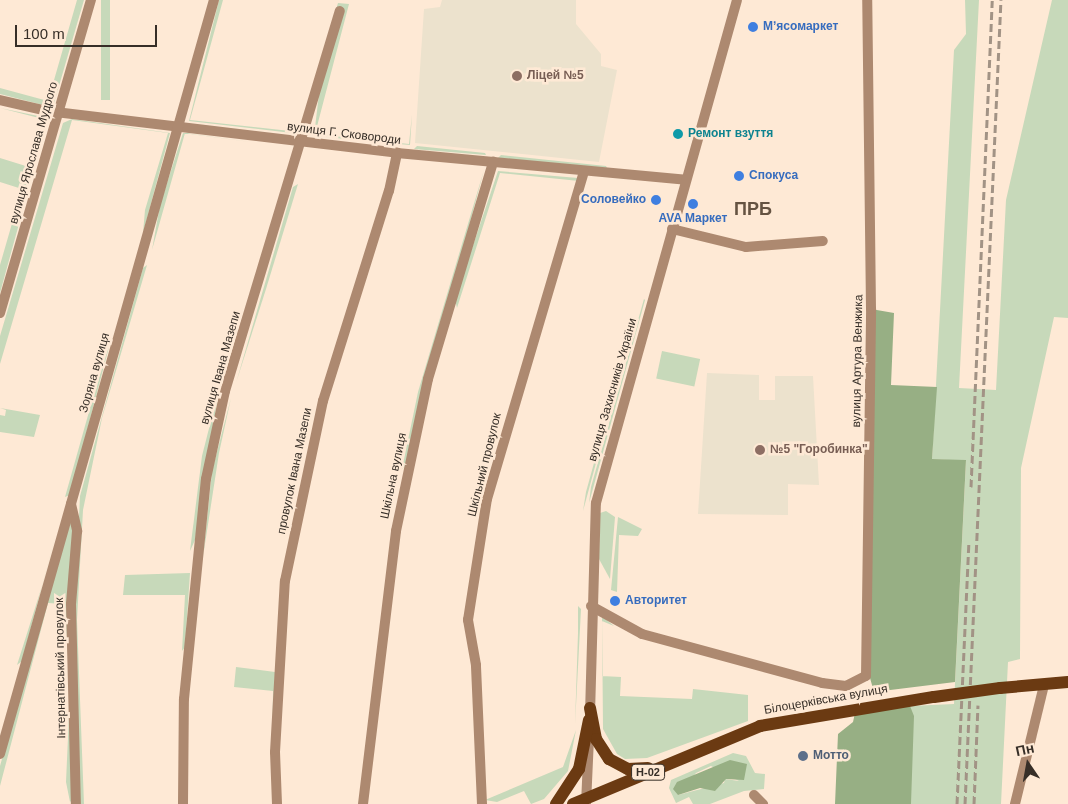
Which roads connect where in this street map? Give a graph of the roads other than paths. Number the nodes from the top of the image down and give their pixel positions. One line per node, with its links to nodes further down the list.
1 (92, 0): 7 (street, вулиця Ярослава Мудрого)
2 (214, 0): 8 (street, Зоряна вулиця)
3 (737, 0): 13 (street, вулиця Захисників України)
4 (867, 0): 18 (street, вулиця Артура Венжика)
5 (340, 11): 9 (street, вулиця Івана Мазепи)
6 (0, 100): 7 (street, вулиця Г. Сковороди)
7 (59, 111): 8 (street, вулиця Г. Сковороди); 16 (street, вулиця Ярослава Мудрого)
8 (178, 127): 9 (street, вулиця Г. Сковороди); 17 (street, Зоряна вулиця)
9 (304, 142): 10 (street, вулиця Г. Сковороди); 27 (street, вулиця Івана Мазепи)
10 (397, 153): 11 (street, вулиця Г. Сковороди); 28 (street, провулок Івана Мазепи)
11 (493, 162): 12 (street, вулиця Г. Сковороди); 29 (street, Шкільна вулиця)
12 (584, 172): 13 (street, вулиця Г. Сковороди); 30 (street, Шкільний провулок)
13 (686, 180): 14 (street, вулиця Захисників України)
14 (672, 229): 15 (street); 18 (street, вулиця Захисників України)
15 (823, 241)
16 (0, 313)
17 (71, 503): 22 (street, Зоряна вулиця); 26 (street, Інтернатівський провулок)
18 (591, 606): 21 (street, вулиця Захисників України)
19 (1068, 682): 23 (main road, Білоцерківська вулиця / Н-02, bridge)
20 (1043, 689): 34 (street)
21 (590, 708): 23 (main road); 25 (street, вулиця Захисників України); 31 (main road)
22 (0, 754)
23 (678, 759): 25 (main road, Білоцерківська вулиця / Н-02)
24 (754, 795): 33 (street)
25 (587, 801): 32 (main road, Білоцерківська вулиця / Н-02)
26 (76, 804)
27 (183, 804)
28 (277, 804)
29 (363, 804)
30 (482, 804)
31 (556, 804)
32 (574, 804)
33 (763, 804)
34 (1015, 804)

